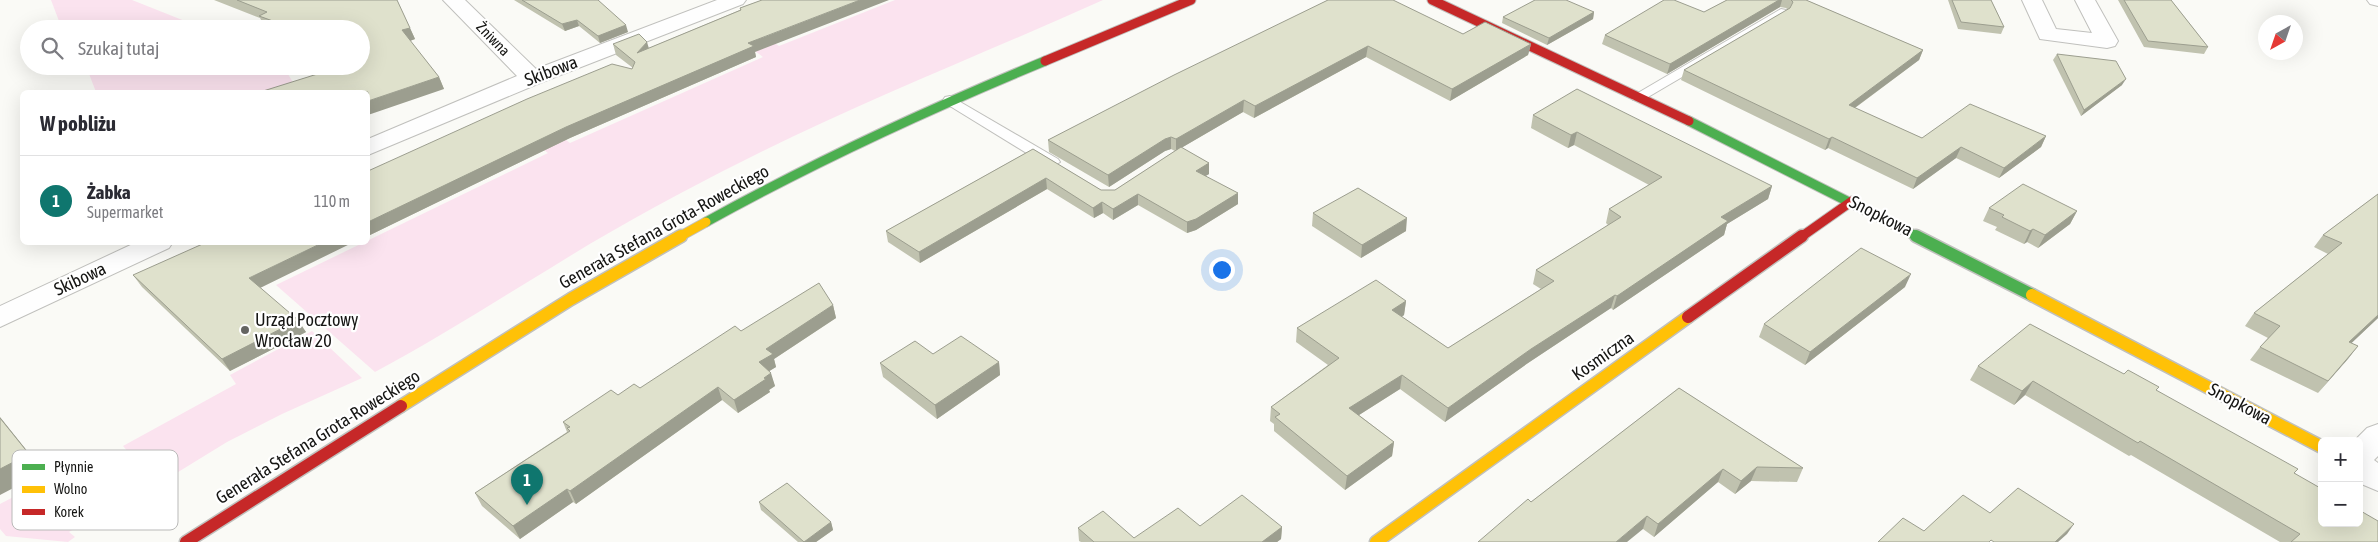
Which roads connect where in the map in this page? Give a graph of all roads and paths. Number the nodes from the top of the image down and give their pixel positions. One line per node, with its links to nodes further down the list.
1 (453, 0): 8 (street, Żniwna)
2 (736, 0): 8 (street, Skibowa)
3 (1191, 0): 10 (street, Generała Stefana Grota-Roweckiego)
4 (1432, 0): 9 (street, Snopkowa)
5 (2032, 0): 6 (street)
6 (2085, 0)
7 (1781, 13): 9 (lane)
8 (532, 78): 11 (street, Skibowa)
9 (1638, 97): 13 (street, Snopkowa)
10 (950, 100): 12 (lane); 21 (street, Generała Stefana Grota-Roweckiego)
11 (370, 147)
12 (1062, 168)
13 (1852, 201): 17 (street, Snopkowa); 22 (street, Kosmiczna)
14 (154, 245): 15 (street, Skibowa)
15 (0, 317)
16 (2378, 436): 18 (street)
17 (2318, 445)
18 (2363, 452)
19 (2363, 469): 20 (street)
20 (2378, 478)
21 (186, 542)
22 (1376, 542)

